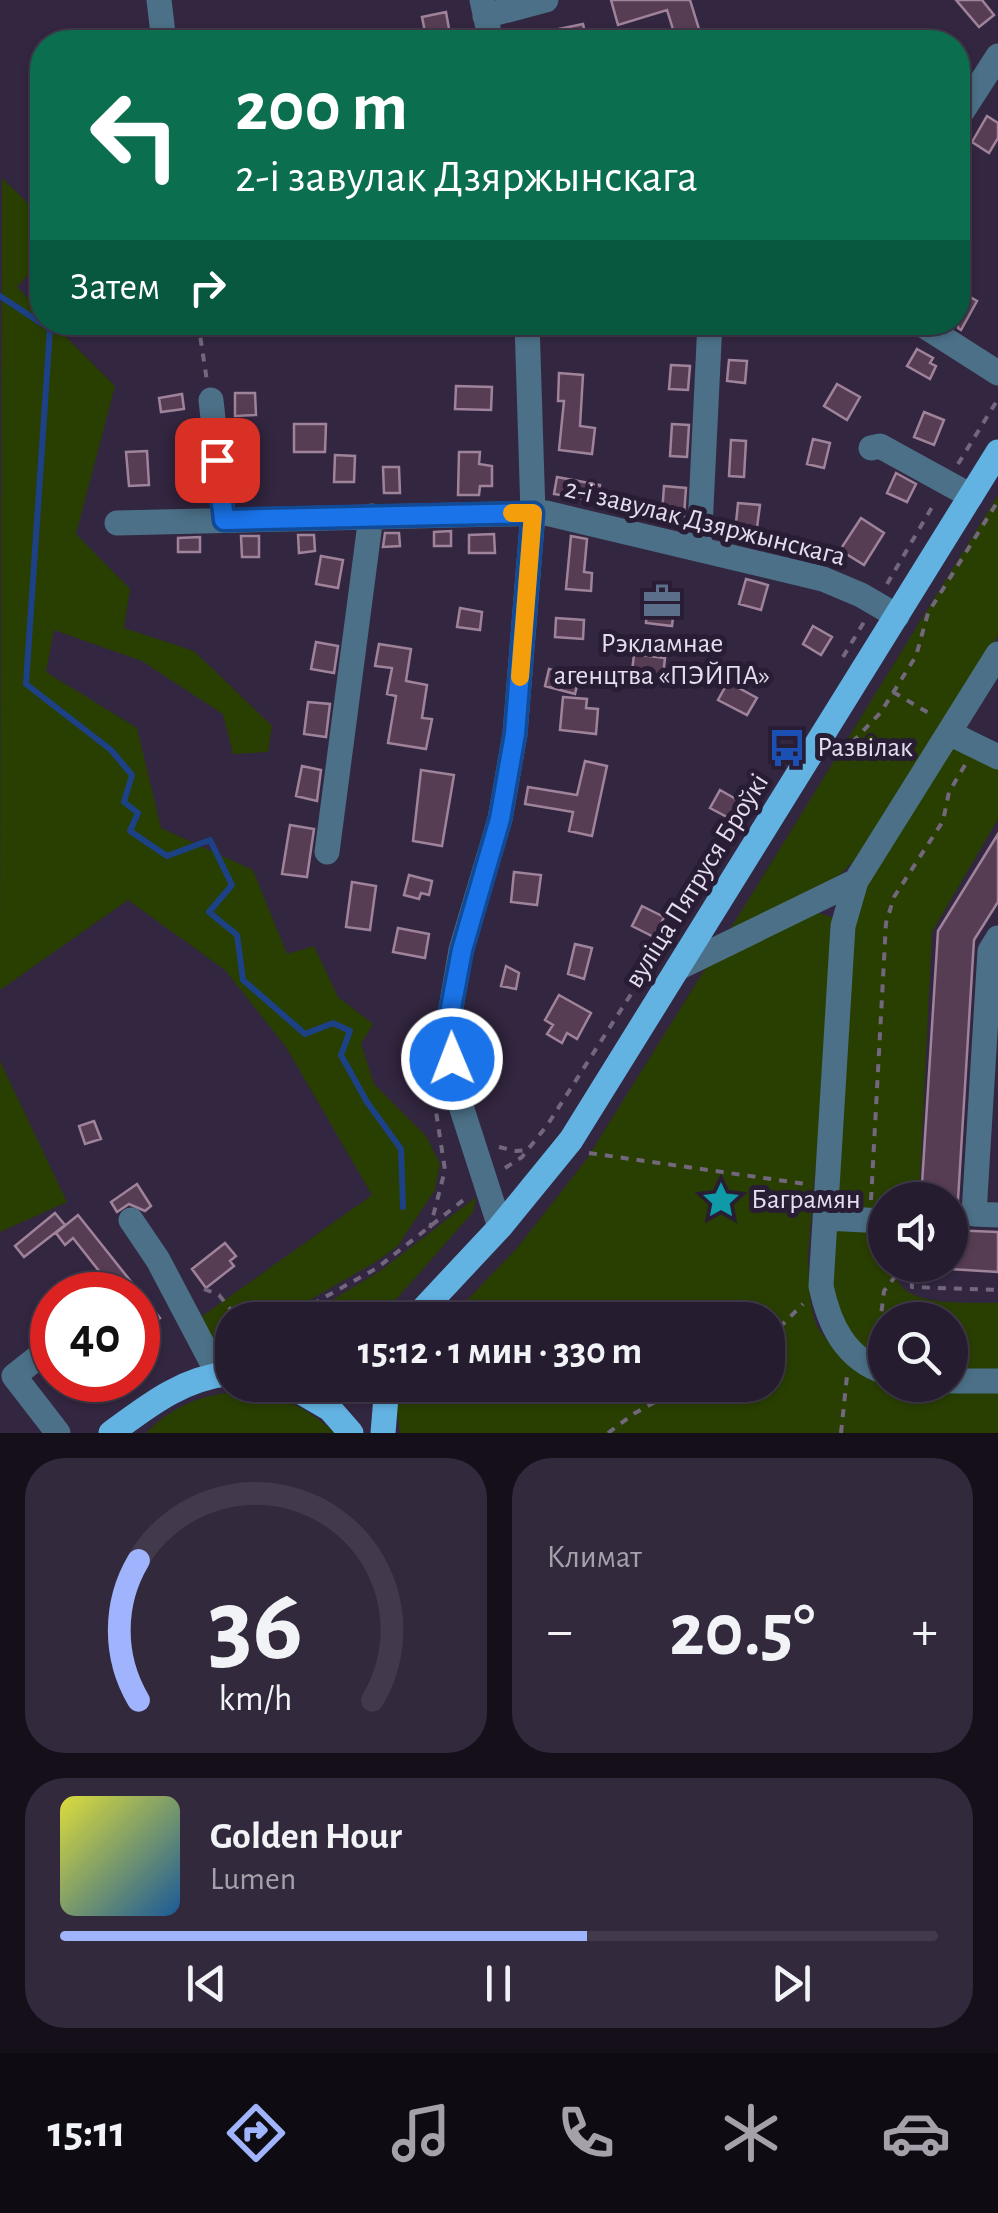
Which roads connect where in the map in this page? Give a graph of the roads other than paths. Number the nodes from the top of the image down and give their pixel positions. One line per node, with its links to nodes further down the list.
1 (159, 0): 4 (street)
2 (546, 0): 3 (street)
3 (483, 8)
4 (163, 30)
5 (998, 56): 6 (street)
6 (970, 99)
7 (527, 335): 15 (street)
8 (709, 335): 19 (street)
9 (938, 335): 10 (street)
10 (998, 373)
11 (211, 400): 17 (street)
12 (871, 448): 14 (street)
13 (998, 452): 14 (main road, вуліца Пятруся Броўкі)
14 (971, 496): 20 (main road, вуліца Пятруся Броўкі)
15 (533, 513): 16 (street, 2-і завулак Дзяржынскага); 19 (street, 2-і завулак Дзяржынскага); 32 (street)
16 (371, 516): 17 (street, 2-і завулак Дзяржынскага); 24 (street)
17 (224, 520): 18 (street, 2-і завулак Дзяржынскага)
18 (117, 523)
19 (698, 548): 20 (street, 2-і завулак Дзяржынскага)
20 (886, 610): 27 (main road, вуліца Пятруся Броўкі)
21 (998, 654): 22 (street)
22 (951, 730): 23 (street); 25 (street)
23 (988, 751)
24 (327, 852)
25 (856, 881): 27 (street); 29 (street)
26 (998, 938): 28 (street)
27 (678, 968): 32 (main road, вуліца Пятруся Броўкі)
28 (974, 1217)
29 (825, 1218): 31 (street); 35 (street)
30 (131, 1220): 34 (street)
31 (868, 1220)
32 (500, 1227): 33 (main road, вуліца Пятруся Броўкі)
33 (431, 1302)
34 (215, 1357)
35 (868, 1362)
36 (30, 1363): 40 (street)
37 (215, 1377): 44 (main road)
38 (968, 1381): 39 (street)
39 (998, 1381)
40 (30, 1397)
41 (34, 1402): 46 (street)
42 (320, 1402): 45 (main road)
43 (386, 1402): 49 (main road)
44 (145, 1408): 47 (main road); 48 (main road)
45 (351, 1432)
46 (58, 1433)
47 (111, 1433)
48 (123, 1433)
49 (383, 1433)

